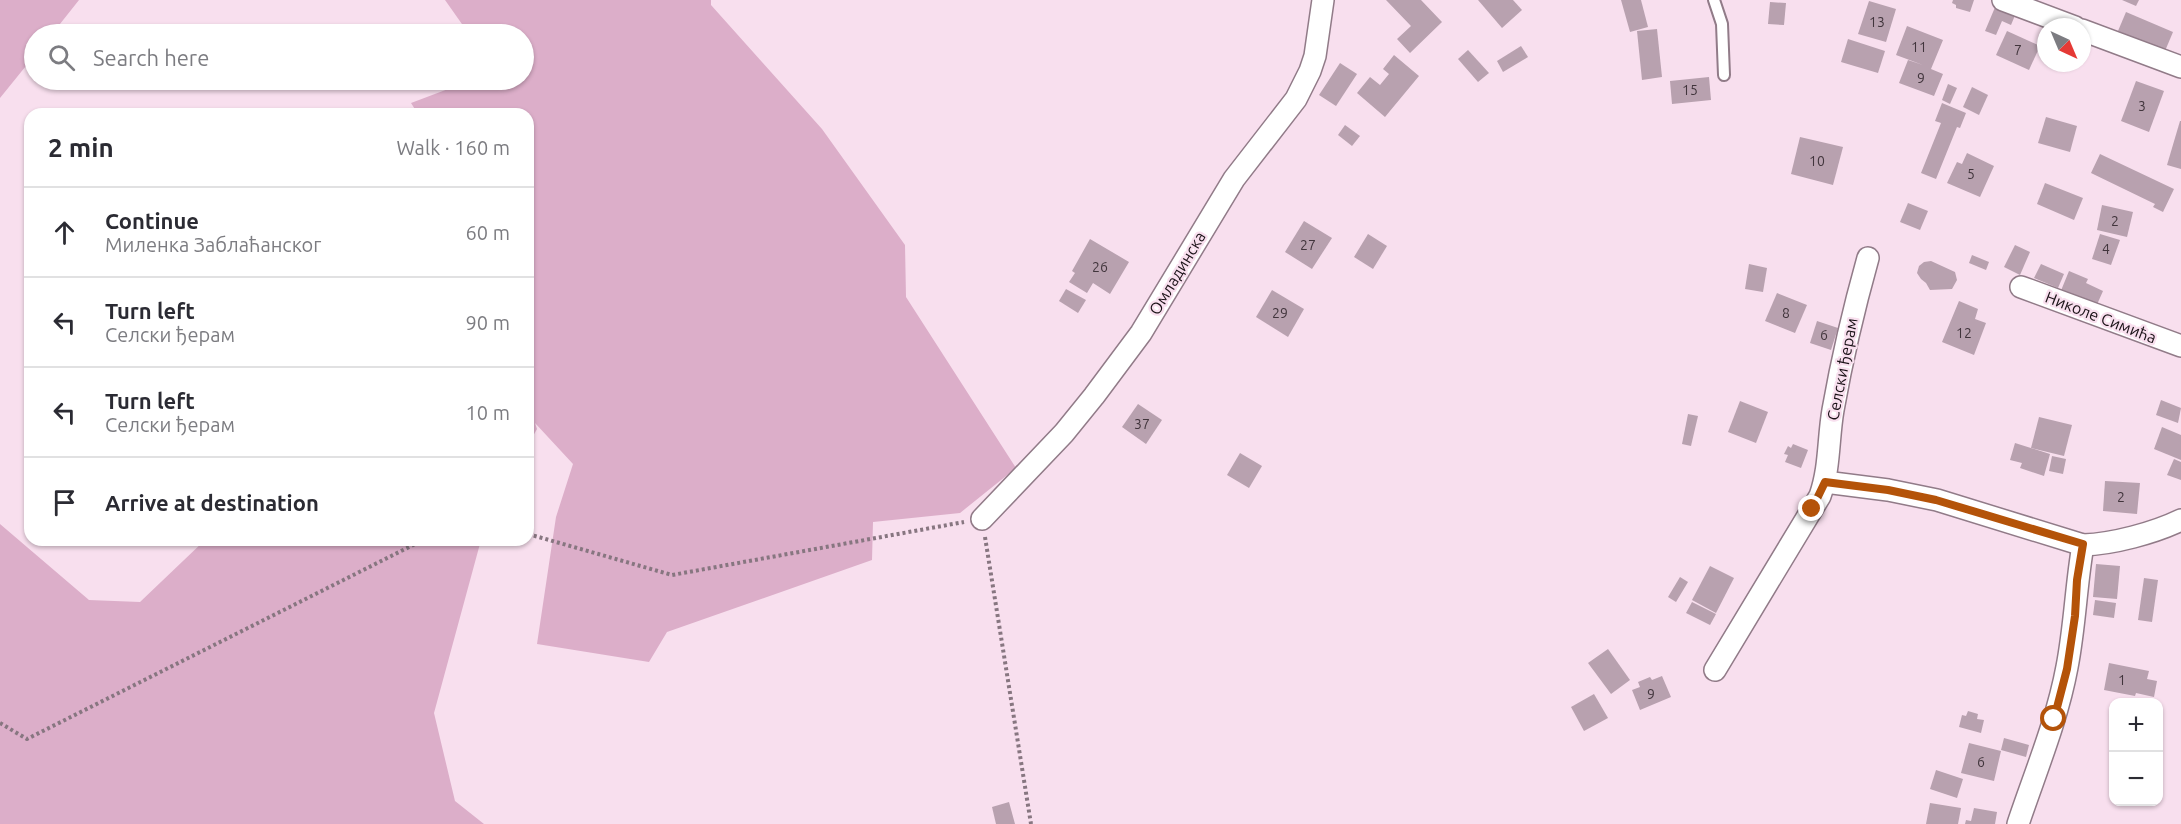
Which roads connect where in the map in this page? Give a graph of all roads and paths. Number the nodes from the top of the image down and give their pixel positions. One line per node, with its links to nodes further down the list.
1 (1323, 0): 12 (street, Омладинска)
2 (1714, 0): 7 (lane)
3 (2003, 0): 4 (street)
4 (2051, 18)
5 (2091, 33): 6 (street)
6 (2181, 67)
7 (1724, 75)
8 (1868, 258): 11 (street, Селски ђерам)
9 (2021, 287): 10 (street, Николе Симића)
10 (2181, 346)
11 (1825, 482): 15 (street); 17 (street, Селски ђерам)
12 (982, 519): 14 (path); 19 (path)
13 (2181, 520): 15 (street)
14 (534, 536)
15 (2083, 544): 20 (street)
16 (411, 546): 18 (path)
17 (1715, 670)
18 (0, 723)
19 (1030, 824)
20 (2018, 824)

